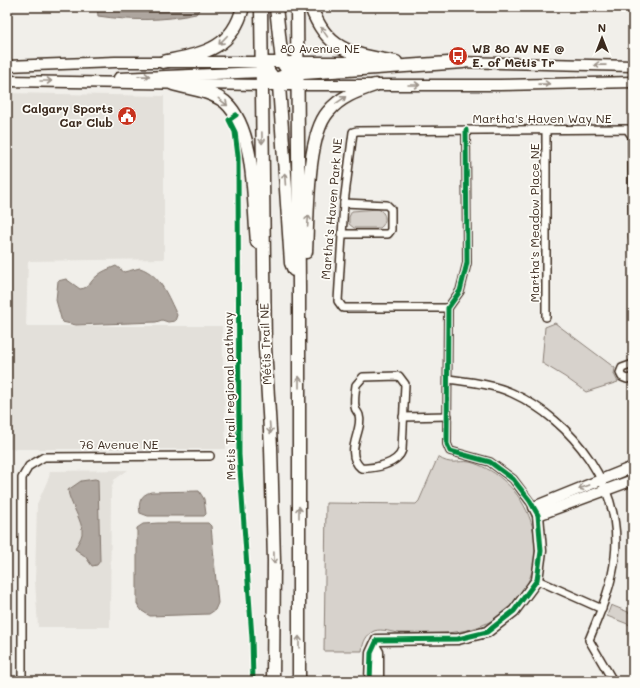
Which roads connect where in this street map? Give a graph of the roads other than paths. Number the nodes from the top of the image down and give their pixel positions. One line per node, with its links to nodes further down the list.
1 (243, 7): 6 (main road, one-way to 6)
2 (261, 7): 12 (main road)
3 (276, 7): 11 (main road)
4 (297, 7): 11 (main road)
5 (311, 7): 7 (main road, one-way to 5)
6 (163, 62): 9 (street, 80 Avenue NE); 12 (street, 80 Avenue NE)
7 (396, 62): 8 (street, 80 Avenue NE); 11 (street, 80 Avenue NE)
8 (462, 62): 10 (street, 80 Avenue NE, one-way to 8); 11 (main road)
9 (7, 66)
10 (633, 66)
11 (291, 70): 12 (main road); 12 (street, 80 Avenue NE); 18 (street, 80 Avenue NE); 24 (main road)
12 (268, 74): 14 (street, one-way to 12); 17 (main road); 24 (main road, one-way to 12)
13 (7, 81): 14 (street, one-way to 14)
14 (91, 82): 16 (street)
15 (633, 82): 18 (street, 80 Avenue NE, one-way to 15)
16 (173, 84): 17 (street); 27 (main road, one-way to 27)
17 (261, 85): 27 (main road, Métis Trail NE, one-way to 27)
18 (375, 85): 24 (main road, one-way to 18)
19 (466, 130): 20 (street, Martha's Haven Way NE); 21 (street, Martha's Haven Park NE); 25 (street)
20 (546, 130): 23 (street, Martha's Haven Way NE); 26 (street, Martha's Meadow Place NE)
21 (344, 203): 22 (street, Martha's Haven Park NE); 22 (street)
22 (342, 234): 25 (street, Martha's Haven Park NE)
23 (633, 238)
24 (299, 287): 44 (main road, one-way to 24)
25 (448, 308): 30 (street)
26 (546, 316)
27 (265, 347): 43 (main road, Métis Trail NE, one-way to 43)
28 (633, 364): 29 (street)
29 (633, 377)
30 (448, 379): 31 (street); 35 (street)
31 (448, 416): 32 (street); 38 (street)
32 (403, 417): 32 (street)
33 (210, 456): 42 (street, 76 Avenue NE)
34 (633, 467): 35 (street)
35 (602, 480): 37 (street); 38 (street, one-way to 38)
36 (633, 480): 37 (street)
37 (607, 490): 38 (street); 40 (street)
38 (536, 511): 39 (street)
39 (537, 580): 40 (street); 41 (street)
40 (602, 609): 47 (street)
41 (375, 647): 45 (street); 46 (street)
42 (22, 681)
43 (274, 681)
44 (299, 681)
45 (370, 681)
46 (378, 681)
47 (612, 681)

